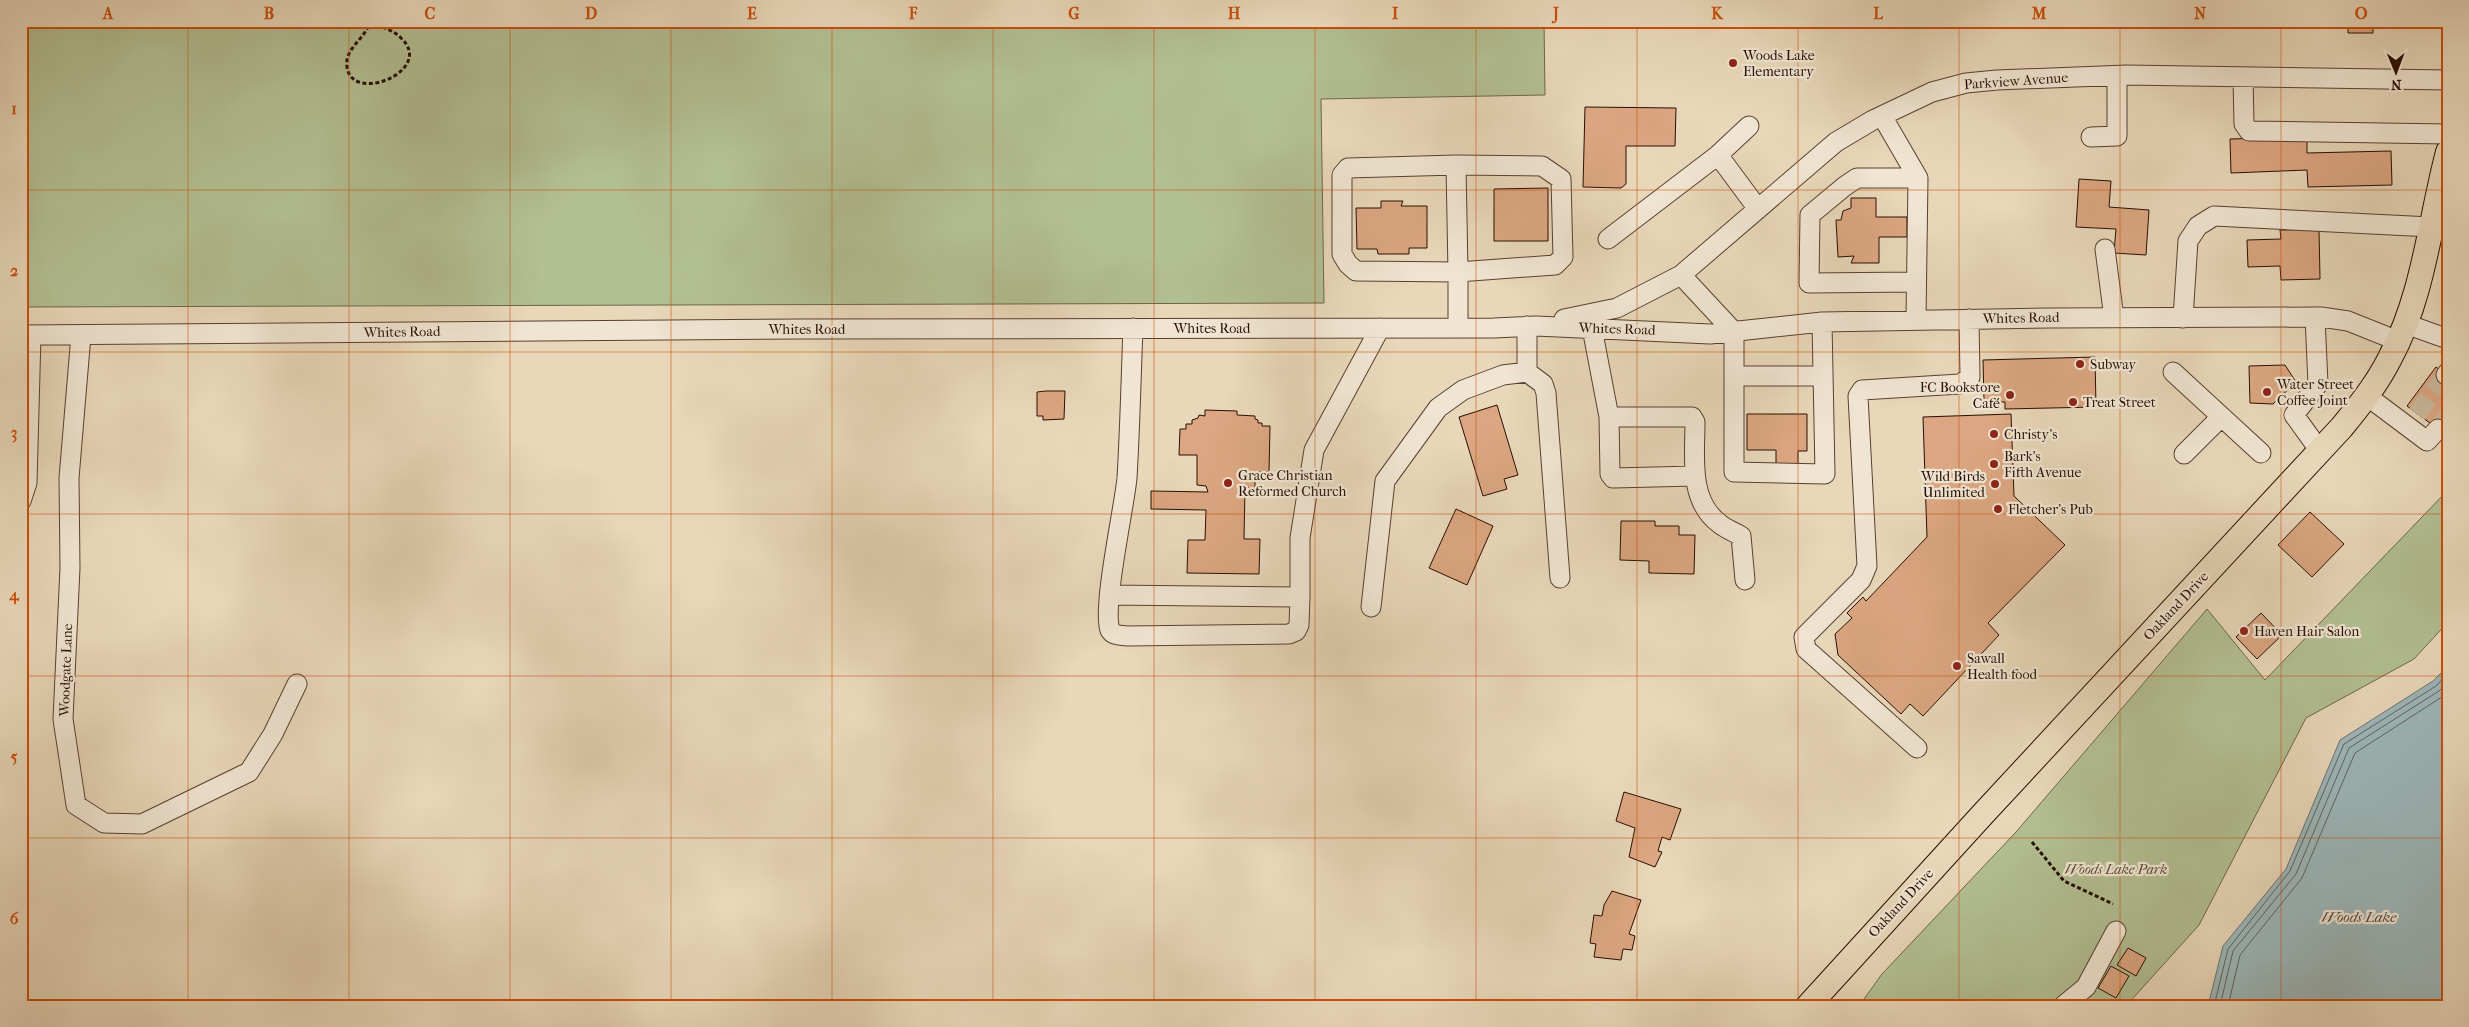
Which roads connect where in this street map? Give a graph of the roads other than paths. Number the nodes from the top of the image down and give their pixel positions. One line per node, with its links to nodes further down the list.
1 (2117, 76): 2 (street, Parkview Avenue); 4 (street, Parkview Avenue); 7 (street)
2 (2243, 78): 3 (street, Parkview Avenue); 6 (street)
3 (2448, 80)
4 (1882, 116): 11 (street); 13 (street, Parkview Avenue)
5 (1749, 126): 9 (street)
6 (2448, 134)
7 (2091, 137)
8 (2448, 152): 12 (main road, Oakland Drive)
9 (1718, 155): 13 (street); 15 (street)
10 (1456, 165): 17 (street); 17 (street); 17 (street)
11 (1918, 178): 19 (street); 19 (street)
12 (2442, 205): 14 (main road, Oakland Drive)
13 (1758, 209): 18 (street, Parkview Avenue)
14 (2431, 227): 22 (street); 32 (main road, Oakland Drive)
15 (1608, 239)
16 (2105, 249): 21 (street)
17 (1458, 272): 29 (street)
18 (1681, 275): 26 (street, Parkview Avenue); 31 (street)
19 (1916, 282): 24 (street)
20 (2315, 317): 22 (street, Whites Road); 32 (street, Whites Road); 44 (street)
21 (2114, 318): 22 (street, Whites Road); 23 (street, Whites Road)
22 (2183, 318)
23 (1969, 319): 24 (street, Whites Road); 55 (street)
24 (1916, 320): 25 (street, Whites Road)
25 (1822, 322): 31 (street, Whites Road); 39 (street)
26 (1532, 326): 29 (street, Whites Road); 30 (street, Whites Road); 36 (street)
27 (1133, 328): 28 (street, Whites Road); 34 (street, Whites Road); 51 (street)
28 (1380, 328): 29 (street, Whites Road); 52 (street)
29 (1458, 328)
30 (1592, 328): 31 (street, Whites Road); 41 (street)
31 (1734, 332): 38 (street)
32 (2402, 332): 35 (street, Whites Road); 40 (main road, Oakland Drive)
33 (26, 335): 34 (street, Whites Road); 48 (street)
34 (81, 335): 54 (street, Woodgate Lane)
35 (2448, 339)
36 (1527, 372): 49 (street); 53 (street)
37 (2173, 372): 42 (street)
38 (1734, 376): 39 (street); 39 (street)
39 (1823, 376)
40 (2367, 396): 43 (street); 44 (main road, Oakland Drive)
41 (1609, 417): 47 (street); 47 (street)
42 (2221, 417): 45 (street); 46 (street)
43 (2438, 429)
44 (2320, 451): 57 (main road, Oakland Drive)
45 (2260, 453)
46 (2184, 454)
47 (1695, 476): 50 (street)
48 (21, 501)
49 (1560, 578)
50 (1745, 580)
51 (1110, 595): 52 (street); 52 (street)
52 (1300, 597)
53 (1371, 607)
54 (297, 684)
55 (1917, 748)
56 (2116, 931): 58 (street)
57 (1808, 1006)
58 (2063, 1006)

